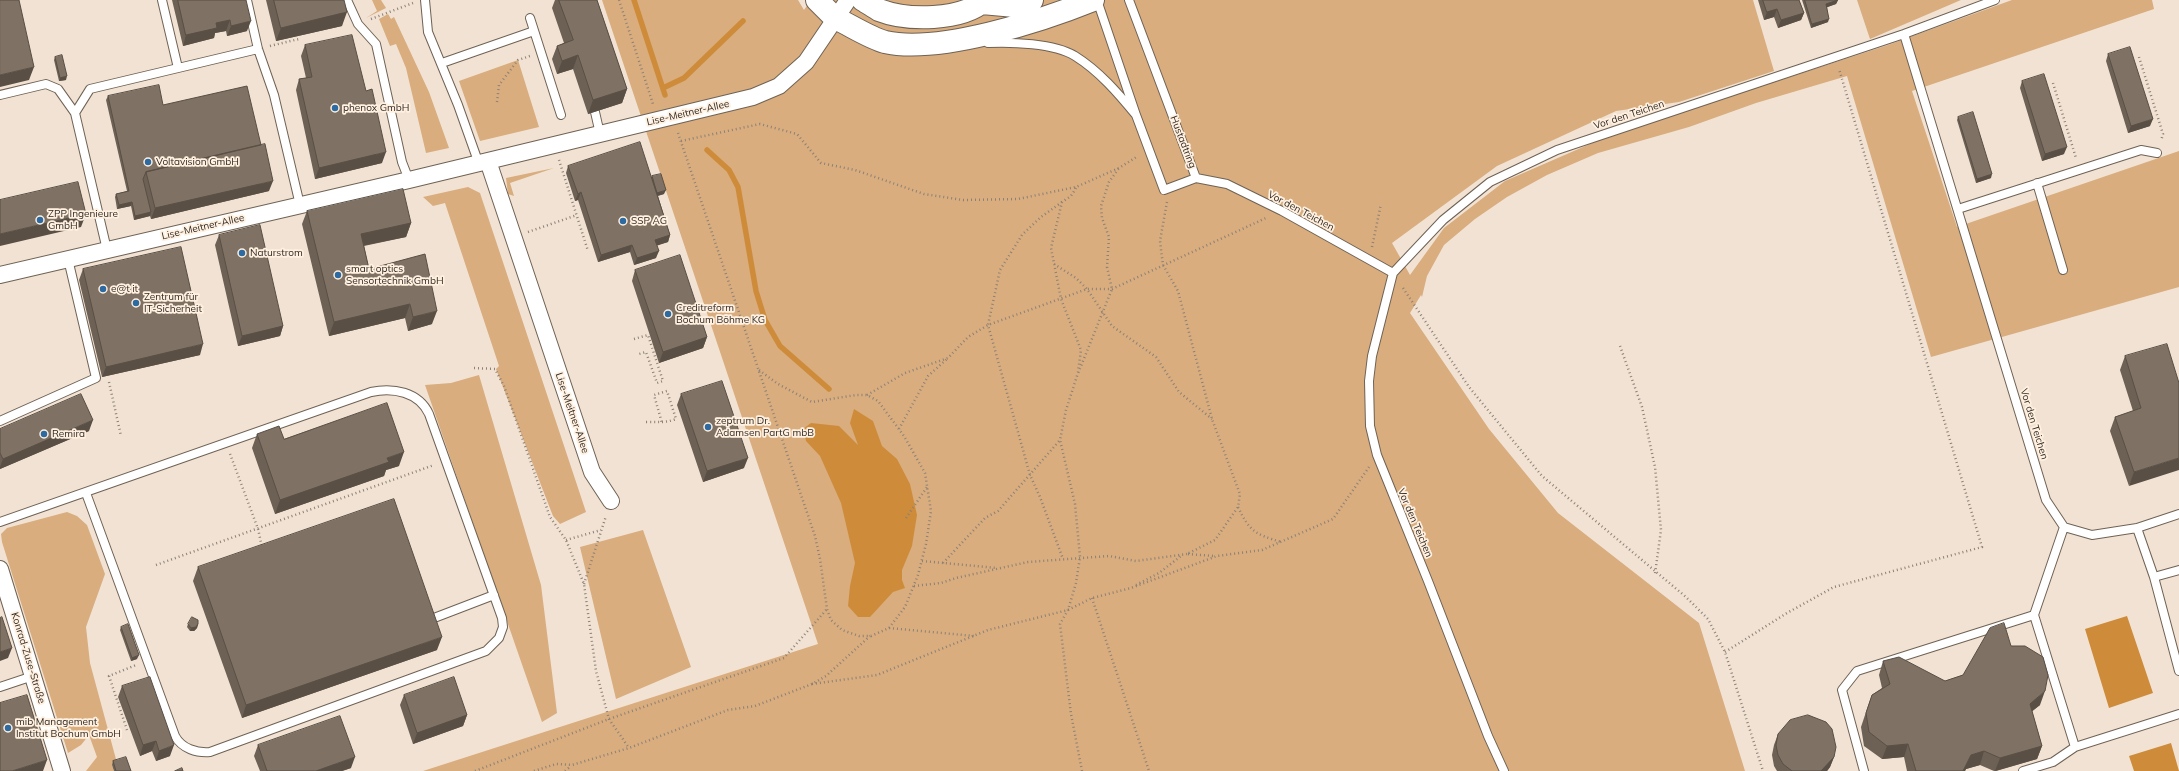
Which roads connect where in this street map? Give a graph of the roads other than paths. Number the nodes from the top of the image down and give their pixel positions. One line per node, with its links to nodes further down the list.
1 (162, 0): 21 (lane)
2 (247, 0): 19 (lane)
3 (347, 0): 31 (lane)
4 (425, 0): 20 (lane, Lise-Meitner-Allee)
5 (817, 0): 15 (main road)
6 (848, 0): 15 (street, Lise-Meitner-Allee)
7 (863, 0): 12 (main road)
8 (1032, 0): 12 (main road)
9 (1093, 0): 18 (main road)
10 (1097, 0): 26 (lane)
11 (1129, 0): 30 (lane, Hustadtring)
12 (983, 1)
13 (1992, 1): 17 (lane, Vor den Teichen)
14 (530, 18): 16 (lane)
15 (835, 18): 18 (main road); 27 (street, Lise-Meitner-Allee)
16 (534, 31): 20 (lane); 25 (lane)
17 (1904, 34): 34 (lane, Vor den Teichen); 38 (lane, Vor den Teichen)
18 (925, 45): 26 (lane)
19 (258, 49): 21 (lane); 33 (lane)
20 (442, 63): 29 (lane, Lise-Meitner-Allee)
21 (178, 68): 24 (lane)
22 (0, 95): 24 (lane)
23 (595, 112): 27 (lane)
24 (75, 114): 35 (lane)
25 (562, 114)
26 (1136, 115): 30 (lane, Hustadtring)
27 (600, 134): 29 (street, Lise-Meitner-Allee)
28 (2157, 153): 32 (lane)
29 (484, 162): 31 (street, Lise-Meitner-Allee); 42 (street, Lise-Meitner-Allee)
30 (1196, 178): 38 (lane, Vor den Teichen)
31 (409, 180): 33 (street, Lise-Meitner-Allee)
32 (2037, 183): 34 (lane); 37 (lane)
33 (300, 205): 35 (street, Lise-Meitner-Allee)
34 (1958, 209): 45 (lane, Vor den Teichen)
35 (107, 250): 36 (street, Lise-Meitner-Allee)
36 (68, 258): 39 (street, Lise-Meitner-Allee); 40 (lane)
37 (2063, 270)
38 (1392, 273): 59 (lane, Vor den Teichen)
39 (0, 275)
40 (0, 421)
41 (86, 493): 44 (lane); 50 (lane); 50 (lane)
42 (611, 501)
43 (2179, 514): 46 (lane)
44 (0, 522)
45 (2064, 527): 46 (lane); 51 (lane)
46 (2137, 528): 49 (lane)
47 (0, 569): 54 (street, Konrad-Zuse-Straße)
48 (2179, 570): 49 (lane)
49 (2154, 578): 53 (lane)
50 (494, 595): 52 (lane)
51 (2034, 615): 57 (lane); 60 (lane)
52 (434, 618)
53 (2179, 671)
54 (33, 676): 55 (lane); 58 (street, Konrad-Zuse-Straße)
55 (0, 687)
56 (2179, 714): 57 (lane)
57 (2075, 747): 61 (lane)
58 (62, 771)
59 (1504, 771)
60 (1864, 771)
61 (2023, 771)

